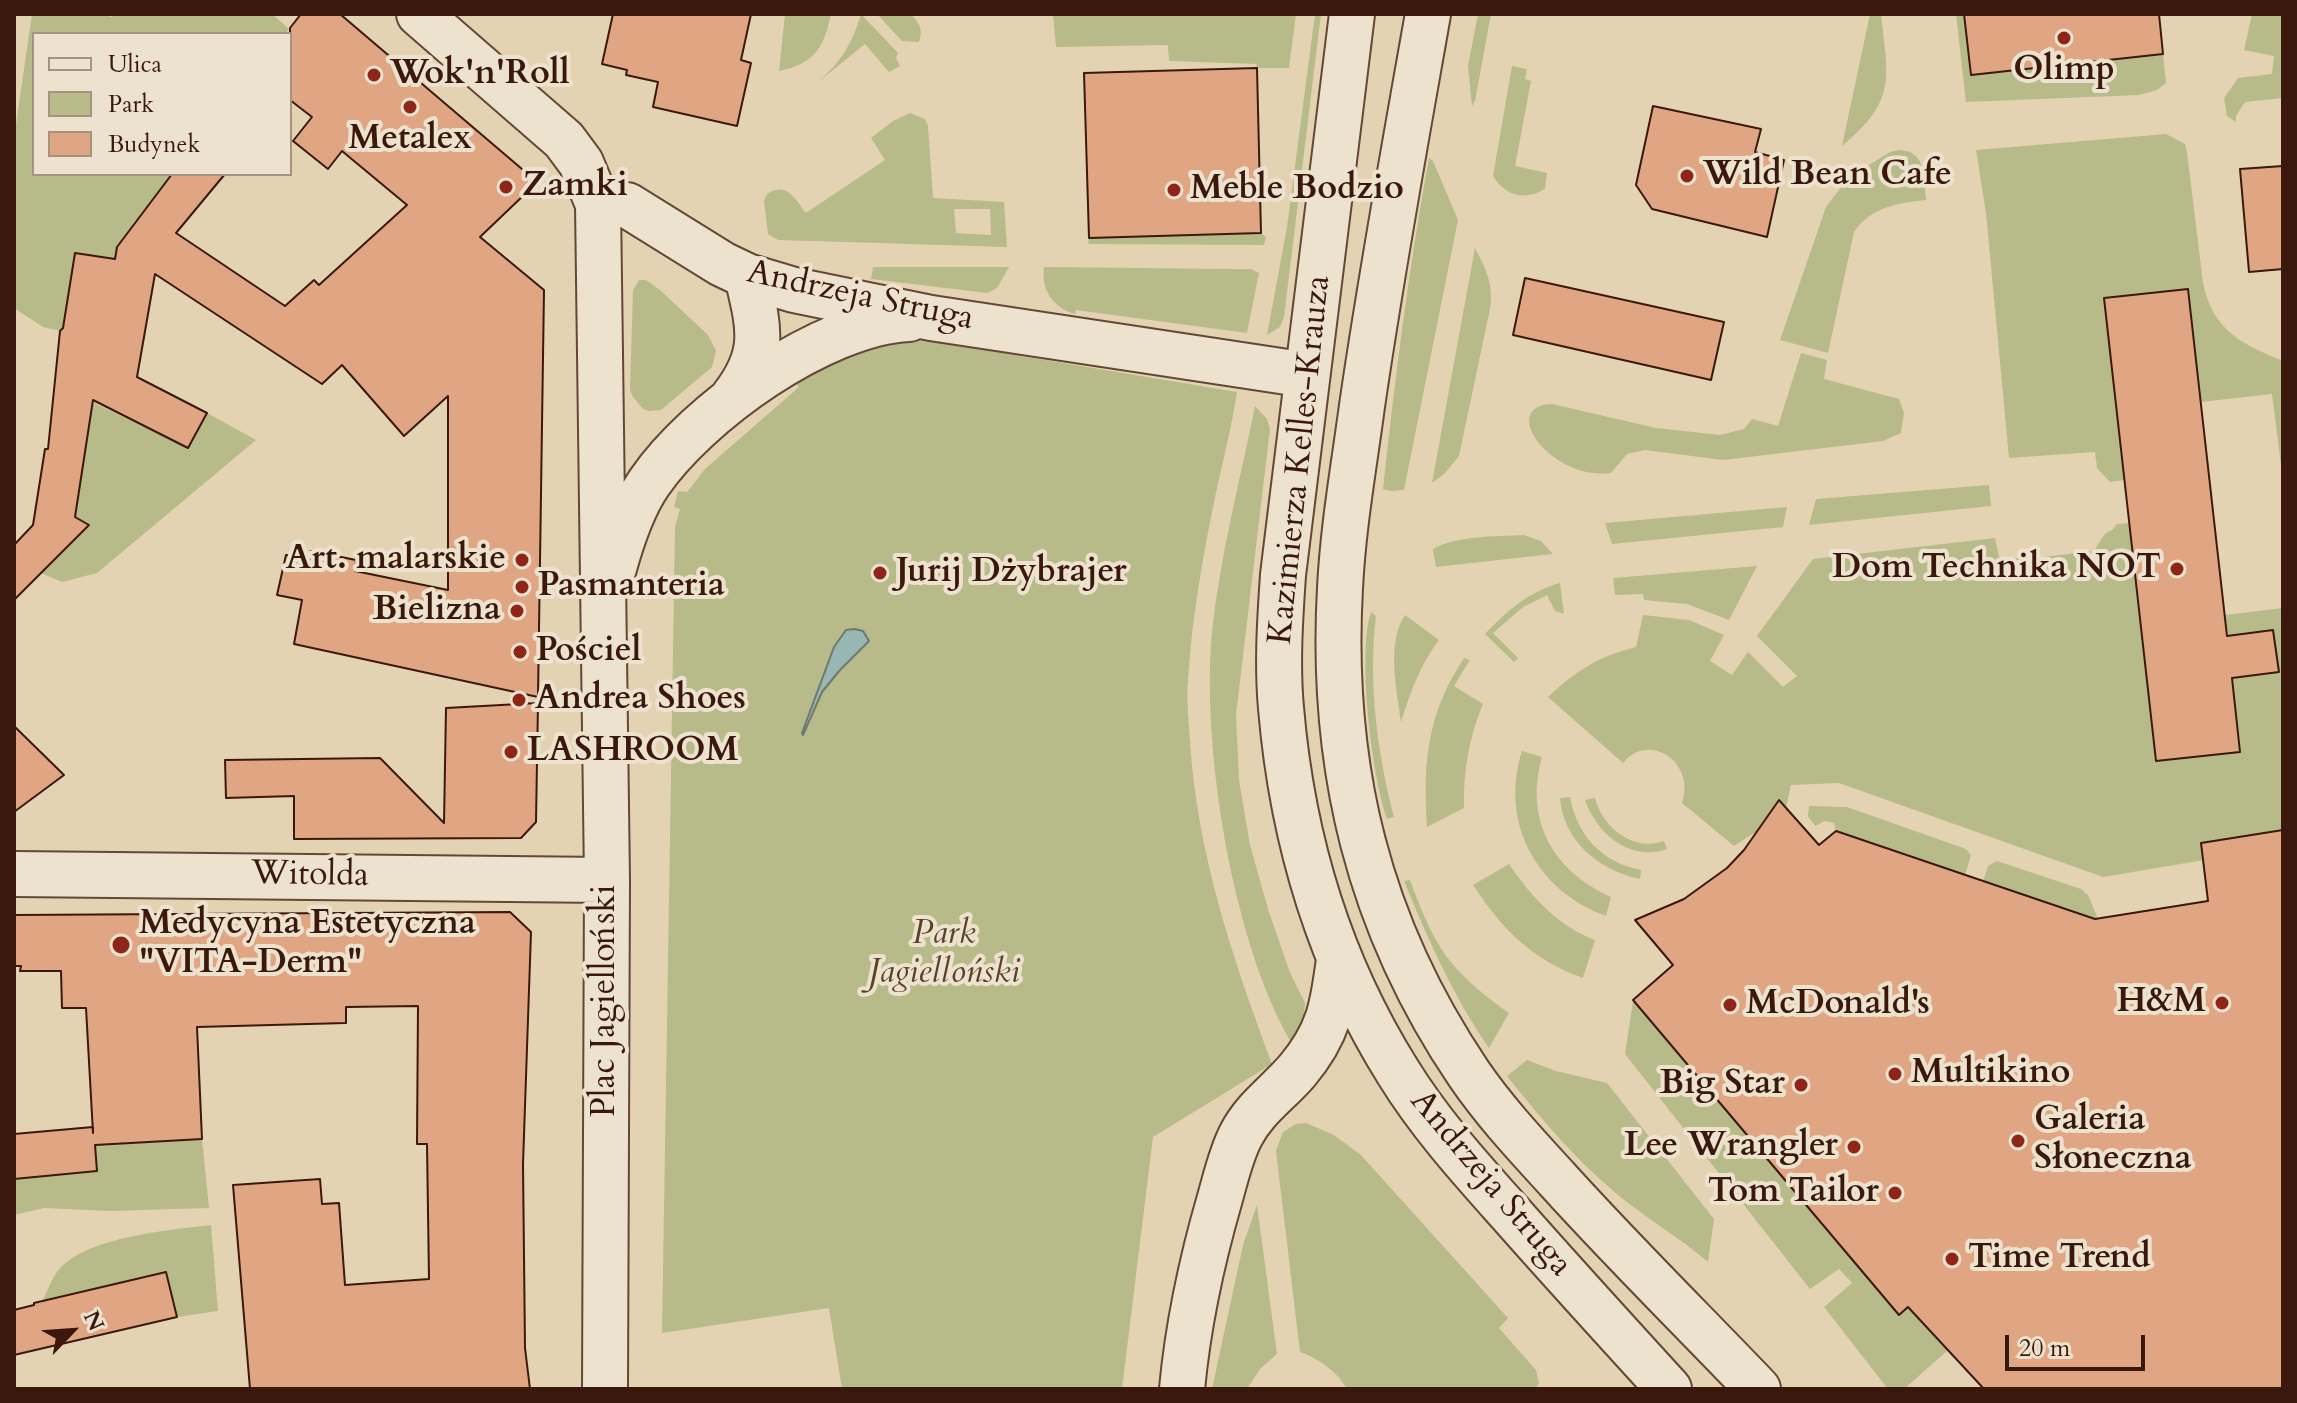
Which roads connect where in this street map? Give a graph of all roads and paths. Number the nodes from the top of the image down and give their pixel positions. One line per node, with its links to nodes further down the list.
1 (419, 14): 4 (street)
2 (1352, 14): 9 (street, Kazimierza Kelles-Krauza)
3 (1428, 14): 17 (street, Kazimierza Kelles-Krauza)
4 (598, 204): 5 (street, Andrzeja Struga); 7 (street, Plac Jagielloński)
5 (697, 249): 6 (street, Andrzeja Struga); 7 (street, Plac Jagielloński)
6 (747, 276): 8 (street, Andrzeja Struga); 11 (street)
7 (599, 307): 10 (street, Plac Jagielloński)
8 (931, 318): 9 (street, Andrzeja Struga); 11 (street, Plac Jagielloński)
9 (1307, 375): 16 (street, Kazimierza Kelles-Krauza)
10 (601, 398): 12 (street); 13 (street, Plac Jagielloński)
11 (732, 399): 12 (street, Plac Jagielloński)
12 (686, 440): 13 (street, Plac Jagielloński)
13 (605, 614): 15 (street, Plac Jagielloński)
14 (14, 874): 15 (street, Witolda)
15 (607, 880): 18 (street, Plac Jagielloński)
16 (1339, 959): 19 (street, Kazimierza Kelles-Krauza); 20 (street, Andrzeja Struga)
17 (1411, 976): 21 (street, Andrzeja Struga)
18 (605, 1389)
19 (1182, 1389)
20 (1669, 1389)
21 (1758, 1389)

